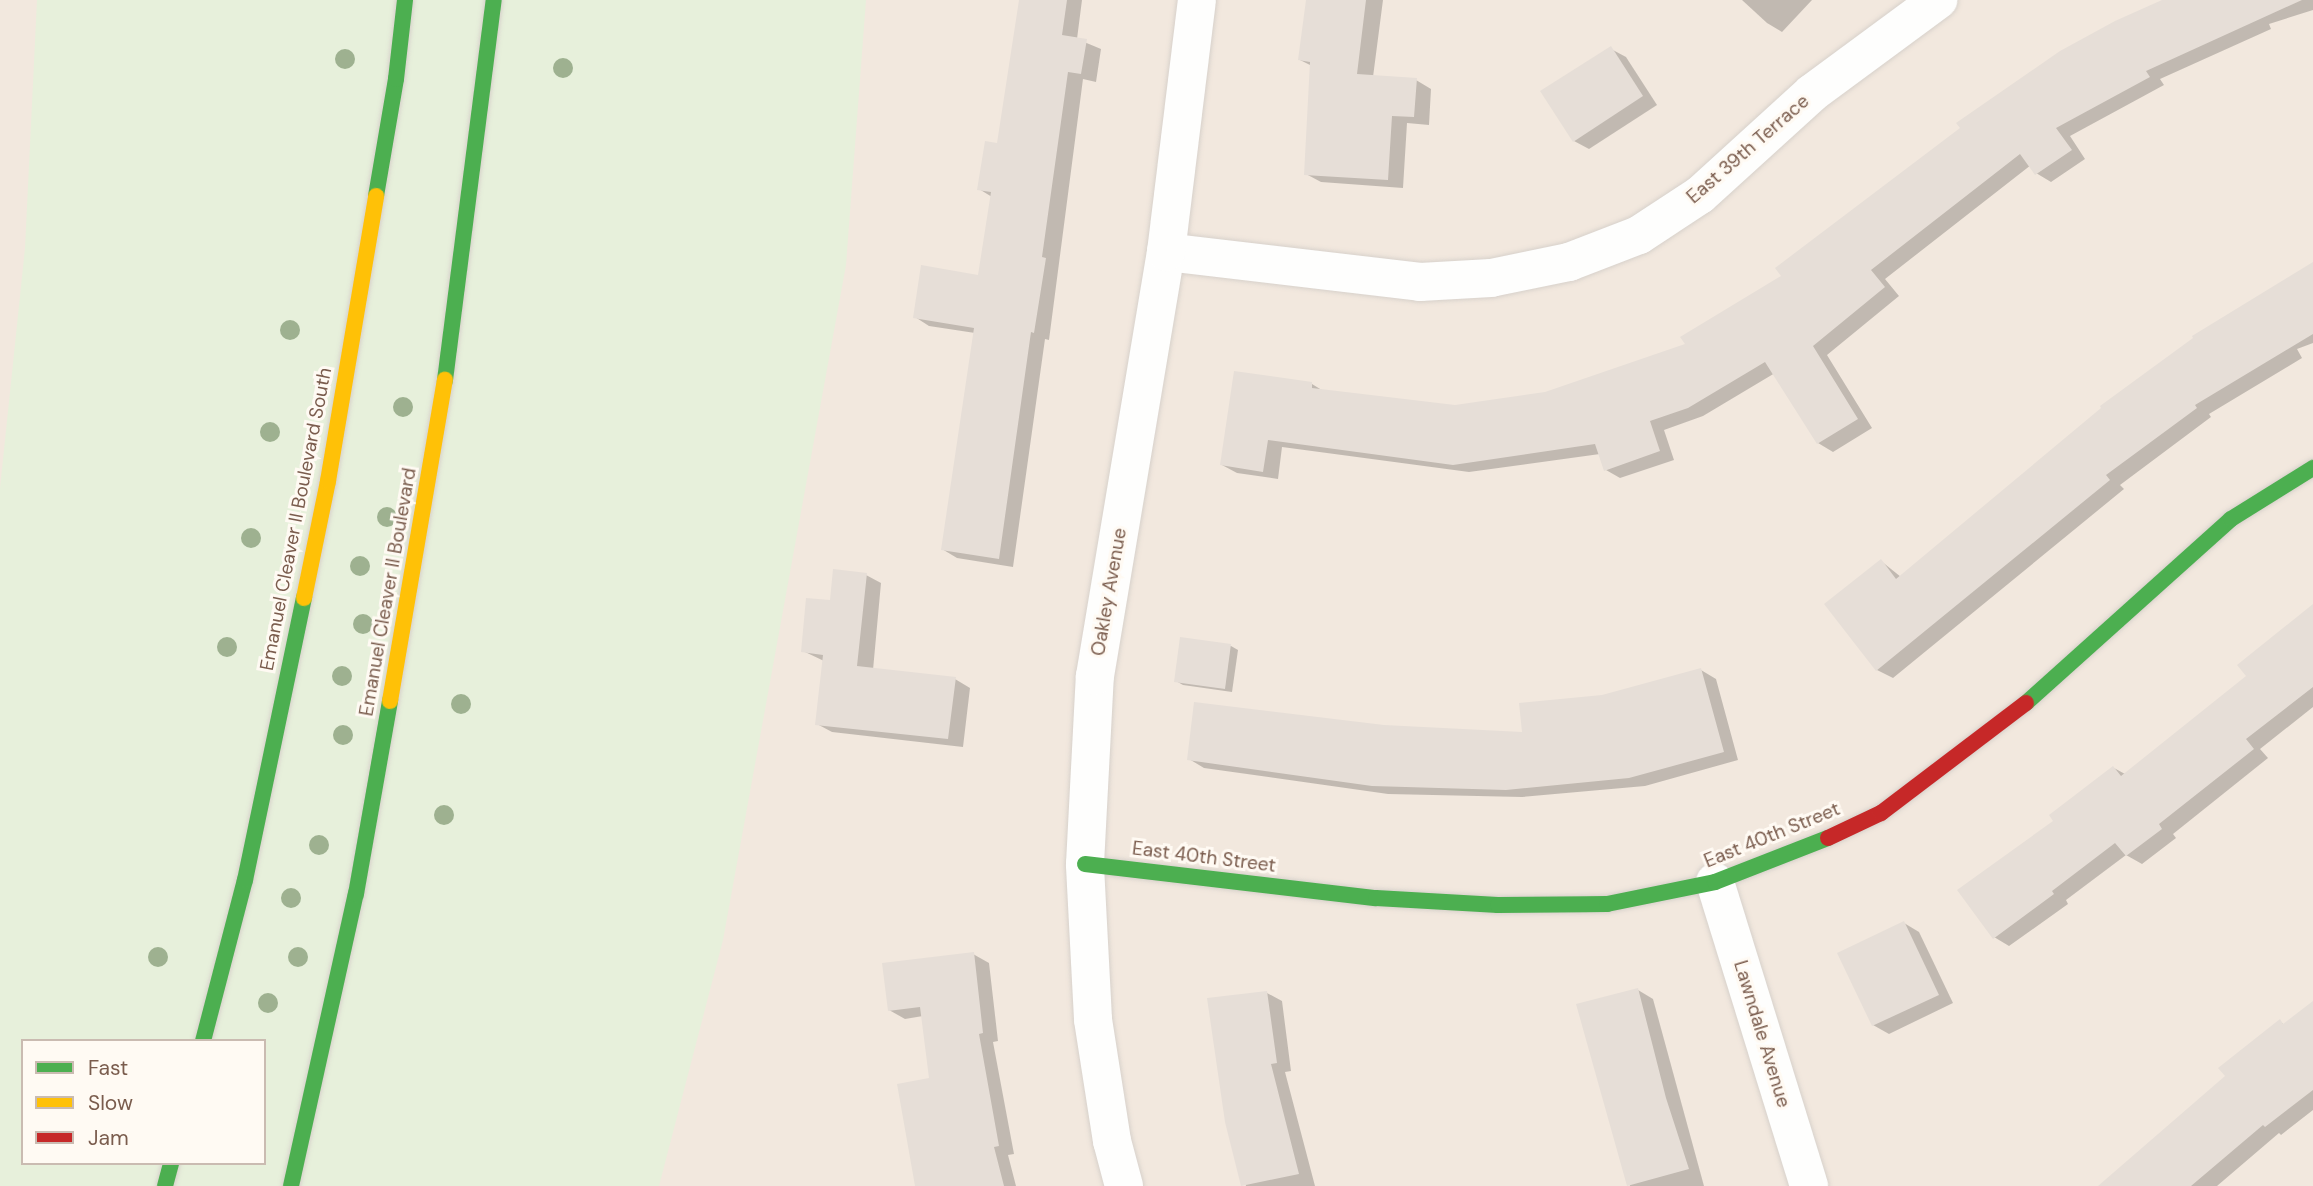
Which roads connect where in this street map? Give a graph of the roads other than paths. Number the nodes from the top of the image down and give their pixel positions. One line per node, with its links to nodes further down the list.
1 (405, 0): 9 (main road, Emanuel Cleaver II Boulevard South)
2 (494, 0): 12 (main road, Emanuel Cleaver II Boulevard)
3 (1197, 0): 5 (street, Oakley Avenue)
4 (1938, 0): 5 (street, East 39th Terrace)
5 (1166, 252): 7 (street, Oakley Avenue)
6 (2313, 468): 8 (main road, East 40th Street)
7 (1085, 864): 8 (main road, East 40th Street); 13 (street, Oakley Avenue)
8 (1715, 882): 14 (street, Lawndale Avenue)
9 (204, 1039)
10 (170, 1165): 11 (main road)
11 (165, 1186)
12 (291, 1186)
13 (1124, 1186)
14 (1809, 1186)

